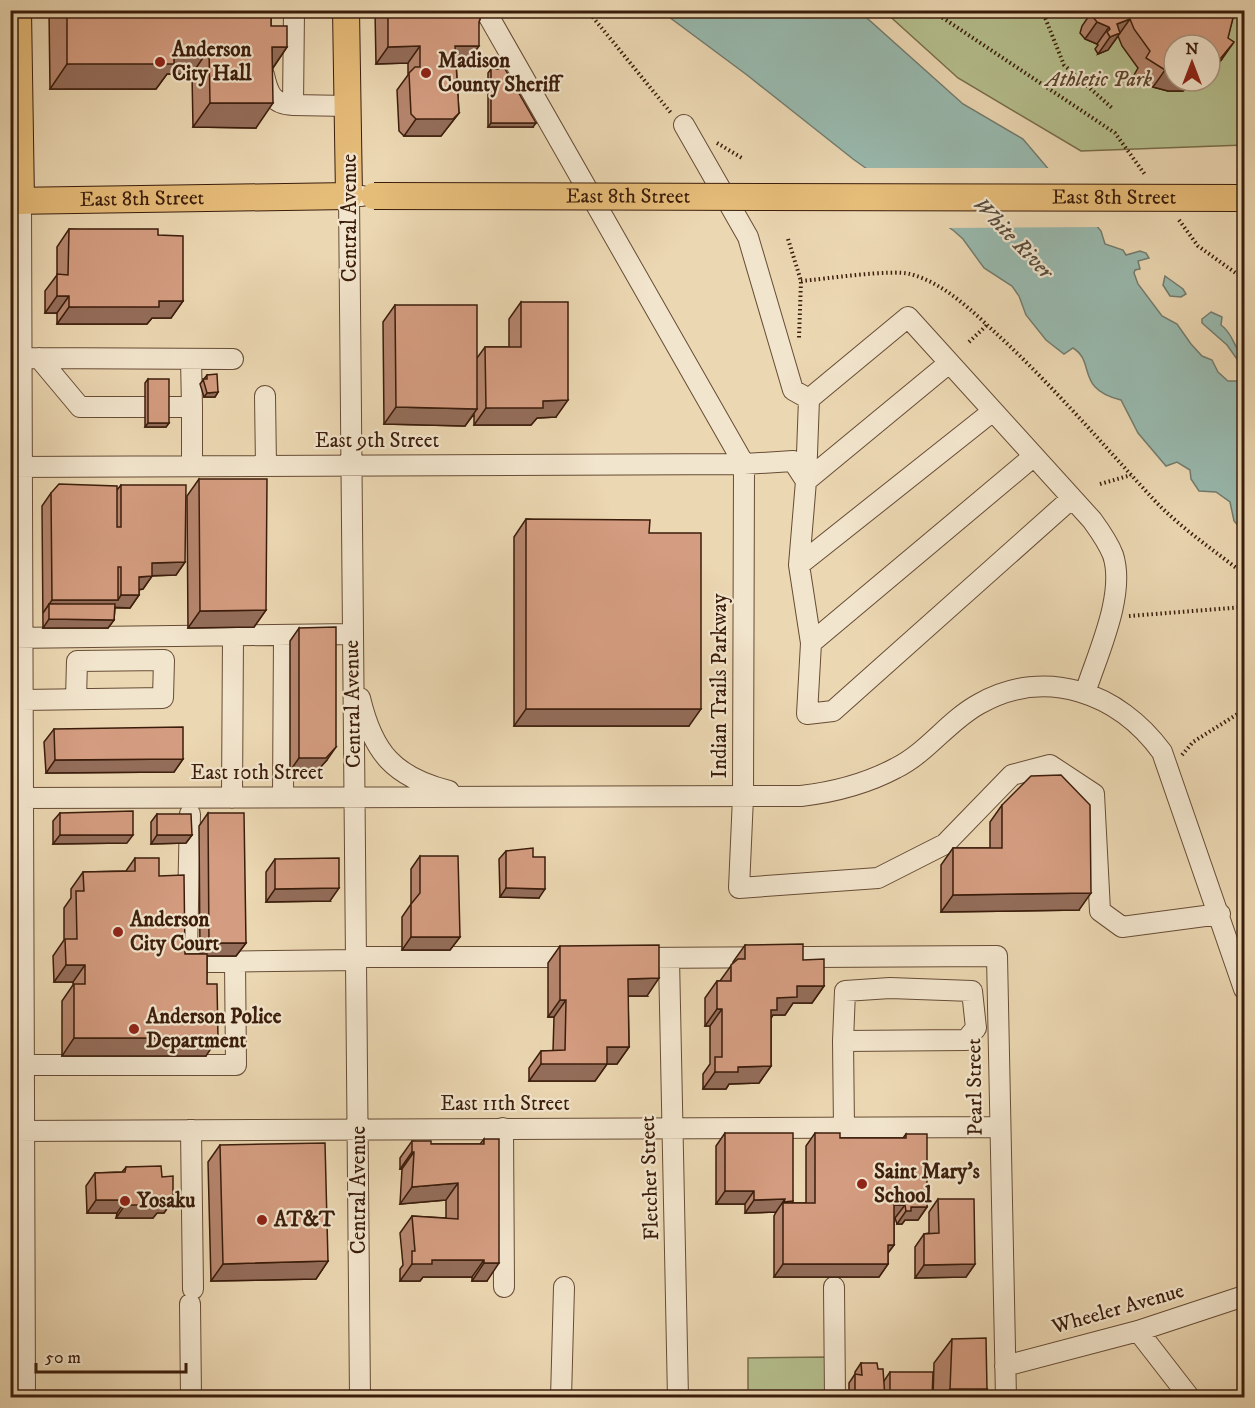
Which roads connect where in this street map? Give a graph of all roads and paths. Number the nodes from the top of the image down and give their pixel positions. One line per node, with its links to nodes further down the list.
1 (346, 10): 11 (main road, Central Avenue)
2 (485, 10): 36 (street)
3 (587, 10): 13 (path)
4 (931, 10): 16 (path)
5 (1042, 10): 12 (path)
6 (294, 15): 8 (street); 10 (street)
7 (16, 24): 19 (main road)
8 (272, 36)
9 (263, 72): 10 (street)
10 (293, 105): 11 (street)
11 (348, 106): 17 (main road, Central Avenue)
12 (1113, 109)
13 (684, 125): 32 (street)
14 (714, 141): 15 (path)
15 (742, 158)
16 (1151, 183)
17 (362, 196): 18 (main road, East 8th Street, bridge); 19 (main road, East 8th Street); 39 (street, Central Avenue)
18 (1245, 198)
19 (16, 201): 27 (street)
20 (1178, 219): 22 (path)
21 (788, 239): 23 (path)
22 (1245, 279)
23 (801, 281): 24 (path); 26 (path)
24 (987, 325): 25 (path); 46 (path)
25 (969, 342)
26 (798, 345)
27 (30, 358): 28 (street); 33 (street); 40 (street)
28 (191, 359): 29 (street); 33 (street)
29 (233, 359)
30 (949, 363): 32 (street); 34 (street); 42 (street)
31 (265, 396): 38 (street)
32 (809, 399): 42 (street)
33 (192, 407): 37 (street)
34 (993, 411): 35 (street); 45 (street)
35 (1034, 456): 44 (street); 53 (street)
36 (744, 464): 39 (street, East 9th Street); 42 (street, East 9th Street); 63 (street, Indian Trails Parkway)
37 (192, 466): 38 (street, East 9th Street); 40 (street, East 9th Street)
38 (266, 466): 39 (street, East 9th Street)
39 (351, 466): 49 (street, Central Avenue)
40 (16, 467): 52 (street)
41 (1131, 475): 43 (path)
42 (806, 481): 45 (street)
43 (1100, 484)
44 (1072, 498): 48 (street); 53 (street)
45 (799, 565): 53 (street)
46 (1245, 574)
47 (1245, 607): 48 (path)
48 (1109, 618): 55 (street)
49 (352, 634): 51 (street); 54 (street, Central Avenue)
50 (233, 635): 51 (street); 52 (street); 66 (street)
51 (284, 635): 61 (street)
52 (16, 638): 57 (street)
53 (811, 643)
54 (352, 666): 60 (street, Central Avenue); 62 (street)
55 (1085, 693): 59 (street, Indian Trails Parkway); 63 (street, Indian Trails Parkway)
56 (76, 699): 56 (street); 57 (street)
57 (22, 700): 64 (street)
58 (1245, 710): 59 (path)
59 (1169, 769): 67 (street, Indian Trails Parkway)
60 (354, 796): 61 (street, East 10th Street); 62 (street, East 10th Street); 68 (street, Central Avenue)
61 (283, 797): 66 (street, East 10th Street)
62 (493, 797): 63 (street, East 10th Street)
63 (743, 797): 67 (street)
64 (17, 798): 65 (street, East 10th Street); 70 (street)
65 (190, 798): 66 (street, East 10th Street); 71 (street)
66 (232, 798)
67 (1220, 914): 72 (street, Indian Trails Parkway)
68 (356, 958): 69 (street); 71 (street); 76 (street, Central Avenue)
69 (669, 958): 75 (street, Pearl Street); 78 (street, Fletcher Street)
70 (17, 961): 74 (street)
71 (235, 962): 74 (street)
72 (1245, 989)
73 (843, 1041): 73 (street); 79 (street)
74 (24, 1065): 81 (street)
75 (999, 1127): 79 (street, East 11th Street); 87 (street, Pearl Street)
76 (358, 1128): 77 (street, East 11th Street); 80 (street, East 11th Street); 90 (street, Central Avenue)
77 (503, 1128): 78 (street, East 11th Street); 82 (street)
78 (672, 1128): 79 (street, East 11th Street); 92 (street, Fletcher Street)
79 (844, 1128)
80 (191, 1130): 81 (street, East 11th Street); 89 (street)
81 (17, 1131): 88 (street)
82 (504, 1287)
83 (564, 1287): 91 (street)
84 (834, 1287): 93 (street)
85 (1245, 1296): 86 (street, Wheeler Avenue)
86 (1138, 1330): 87 (street, Wheeler Avenue); 95 (street)
87 (1005, 1366): 94 (street, Pearl Street)
88 (25, 1398)
89 (191, 1398)
90 (360, 1398)
91 (561, 1398)
92 (678, 1398)
93 (835, 1398)
94 (1006, 1398)
95 (1190, 1398)

